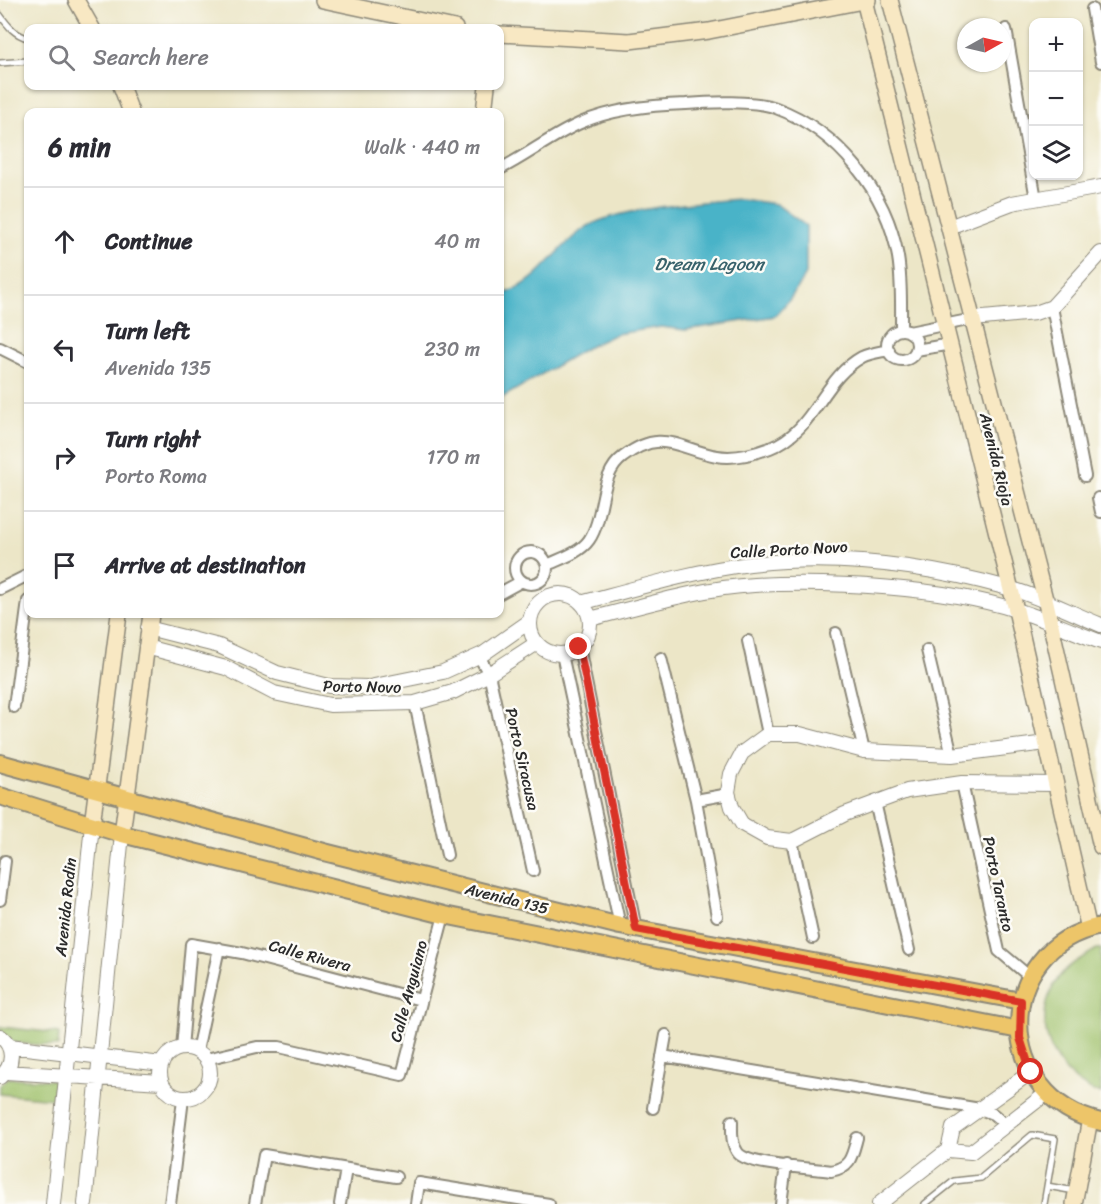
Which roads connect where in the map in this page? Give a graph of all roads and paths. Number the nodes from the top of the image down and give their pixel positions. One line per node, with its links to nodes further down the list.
1 (76, 0): 7 (main road)
2 (323, 0): 8 (main road)
3 (866, 0): 9 (main road); 26 (main road, Avenida Rioja)
4 (890, 0): 22 (main road, Avenida Rioja)
5 (1092, 9): 13 (street)
6 (0, 15): 10 (lane)
7 (90, 24)
8 (436, 24)
9 (504, 34)
10 (24, 37)
11 (1011, 57): 21 (street)
12 (24, 61): 14 (lane)
13 (1101, 62)
14 (0, 63)
15 (123, 90): 17 (main road)
16 (487, 90): 18 (main road)
17 (129, 108)
18 (484, 108)
19 (504, 167): 27 (street)
20 (1101, 187): 21 (street)
21 (1036, 199): 22 (street)
22 (949, 227): 25 (main road, Avenida Rioja)
23 (1101, 253): 24 (street)
24 (1052, 307): 25 (street); 33 (street)
25 (973, 319): 26 (street); 43 (main road, Avenida Rioja)
26 (946, 324): 27 (street); 28 (main road, Avenida Rioja)
27 (905, 331): 30 (street); 31 (street)
28 (951, 344): 31 (street); 39 (main road, Avenida Rioja)
29 (0, 348): 32 (street)
30 (889, 350): 31 (street); 36 (street)
31 (916, 350)
32 (24, 360)
33 (1085, 476)
34 (1098, 498): 35 (street)
35 (1101, 512)
36 (547, 565): 38 (street); 38 (street)
37 (24, 577): 40 (street)
38 (522, 581): 41 (street)
39 (1010, 588): 42 (street, Calle Porto Novo); 43 (street, Calle Porto Novo); 44 (main road, Avenida Rioja)
40 (0, 589)
41 (504, 591)
42 (581, 603): 47 (street); 49 (street)
43 (1046, 603): 50 (main road, Avenida Rioja); 51 (street, Calle Porto Novo)
44 (1016, 610): 47 (street); 50 (street); 66 (main road, Avenida Rioja)
45 (26, 618): 64 (street)
46 (118, 618): 72 (main road, Avenida Rodin)
47 (590, 619): 57 (street)
48 (150, 621): 56 (main road); 60 (street, Porto Novo)
49 (530, 621): 55 (street); 60 (street, Porto Novo)
50 (1051, 624): 54 (street); 81 (main road, Avenida Rioja)
51 (1101, 625)
52 (836, 633): 67 (street)
53 (748, 641): 65 (street)
54 (1101, 642)
55 (537, 643): 59 (street); 62 (street, Porto Novo)
56 (146, 646): 63 (street, Porto Novo); 75 (main road)
57 (579, 647): 59 (street); 86 (street)
58 (927, 650): 68 (street)
59 (562, 654): 87 (street)
60 (479, 656): 62 (street, Porto Siracusa)
61 (661, 658): 76 (street)
62 (489, 674): 63 (street, Porto Novo); 84 (street, Porto Siracusa)
63 (415, 703): 82 (street)
64 (14, 707)
65 (768, 734): 67 (street); 73 (street)
66 (1046, 743): 68 (street); 71 (main road, Avenida Rioja)
67 (864, 752): 68 (street)
68 (952, 755)
69 (0, 763): 72 (main road, Avenida 135)
70 (962, 783): 71 (street); 77 (street); 96 (street, Porto Taranto)
71 (1056, 784): 92 (main road, Avenida Rioja)
72 (95, 791): 75 (main road, Avenida 135); 78 (main road, Avenida Rodin)
73 (729, 794): 76 (street); 80 (street)
74 (0, 796): 78 (main road, Avenida 135)
75 (126, 799): 79 (main road); 91 (main road, Avenida 135)
76 (696, 801): 90 (street)
77 (875, 802): 80 (street); 95 (street)
78 (92, 825): 79 (main road, Avenida 135); 103 (street, Avenida Rodin)
79 (122, 834): 89 (main road, Avenida 135); 105 (street)
80 (792, 841): 93 (street)
81 (1101, 847)
82 (447, 855)
83 (4, 861): 85 (street)
84 (533, 871)
85 (1, 887): 88 (street)
86 (628, 888): 87 (street); 91 (street)
87 (613, 891): 91 (street)
88 (0, 900)
89 (444, 915): 97 (street, Calle Anguiano); 99 (main road, Avenida 135)
90 (717, 916)
91 (628, 927): 98 (main road, Avenida 135)
92 (1095, 927): 96 (main road)
93 (813, 939)
94 (219, 948): 97 (street, Calle Rivera); 102 (street, Calle Rivera); 104 (street)
95 (909, 950)
96 (1030, 977): 98 (main road)
97 (421, 1000): 104 (street, Calle Anguiano)
98 (1021, 1001): 99 (main road)
99 (1019, 1029): 108 (main road)
100 (666, 1035): 106 (street)
101 (4, 1041): 103 (street); 109 (street)
102 (182, 1048): 104 (street); 107 (street)
103 (68, 1053): 105 (street); 110 (street, Avenida Rodin)
104 (201, 1055): 114 (street)
105 (100, 1056): 107 (street); 111 (street)
106 (662, 1056): 115 (street); 116 (street)
107 (162, 1064): 112 (street)
108 (1031, 1072): 113 (main road); 116 (street)
109 (3, 1075): 110 (street)
110 (66, 1076): 111 (street); 128 (street, Avenida Rodin)
111 (98, 1078): 112 (street); 129 (street)
112 (161, 1082): 114 (street)
113 (1047, 1094): 118 (main road); 119 (street)
114 (183, 1099): 130 (street)
115 (653, 1108)
116 (980, 1109): 119 (street); 121 (street)
117 (732, 1121): 122 (street)
118 (1096, 1121): 126 (main road)
119 (1006, 1125): 121 (street)
120 (857, 1138): 122 (street)
121 (948, 1150): 136 (street)
122 (786, 1165): 135 (street)
123 (346, 1169): 124 (street); 131 (street); 132 (street)
124 (396, 1177)
125 (1047, 1186): 126 (lane); 137 (lane); 138 (lane)
126 (1075, 1198)
127 (502, 1200): 133 (street); 134 (street)
128 (53, 1204)
129 (85, 1204)
130 (170, 1204)
131 (255, 1204)
132 (340, 1204)
133 (416, 1204)
134 (549, 1204)
135 (781, 1204)
136 (879, 1204)
137 (925, 1204)
138 (1044, 1204)

